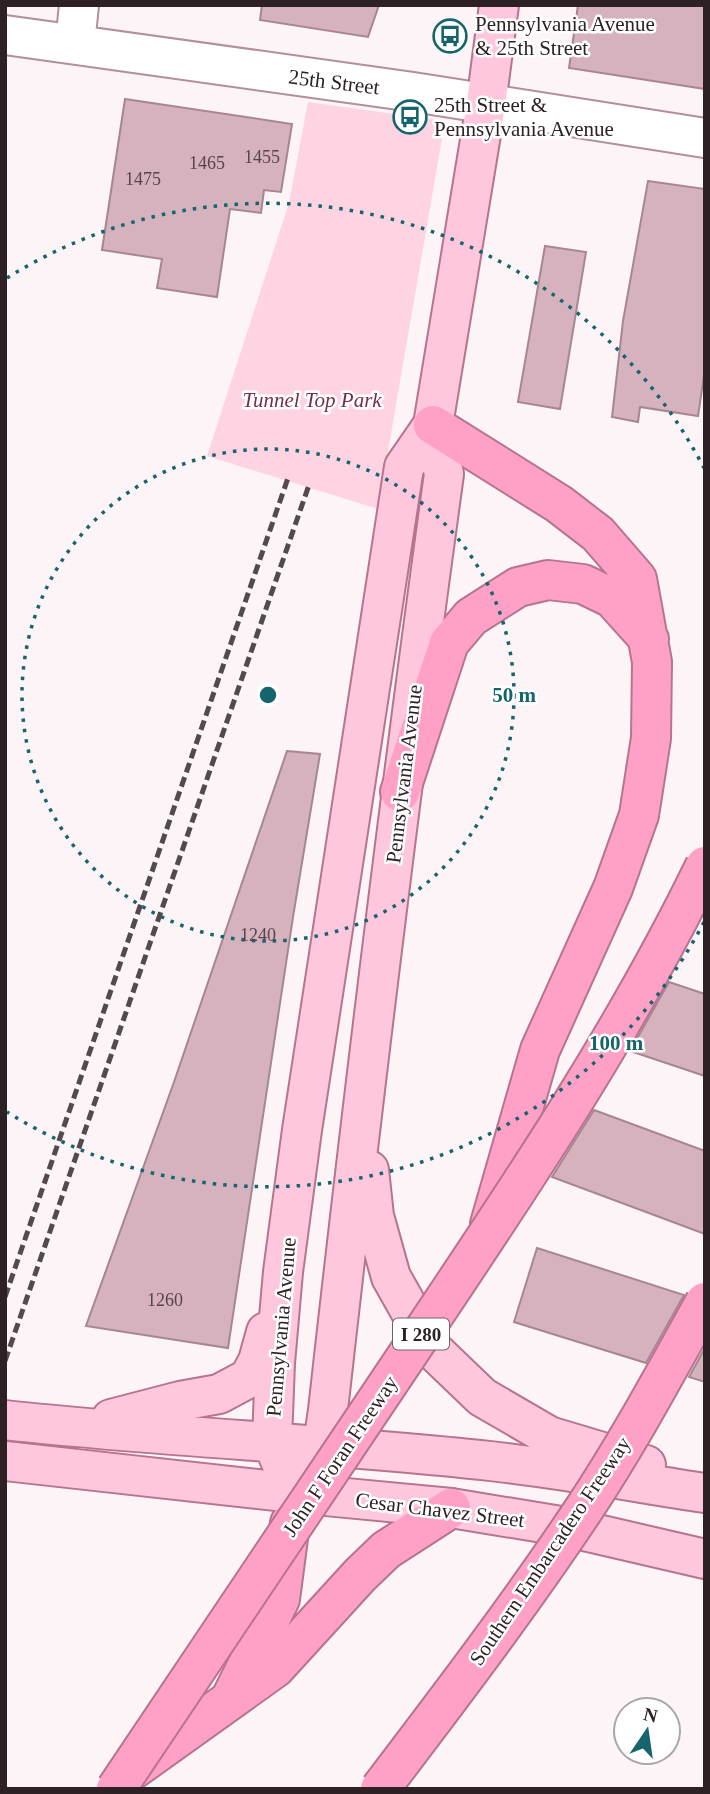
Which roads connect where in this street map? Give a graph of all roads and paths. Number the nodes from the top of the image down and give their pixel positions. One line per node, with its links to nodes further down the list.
1 (79, 5): 4 (street)
2 (499, 5): 5 (main road, Pennsylvania Avenue)
3 (5, 35): 4 (street, 25th Street)
4 (75, 44): 5 (street, 25th Street)
5 (486, 104): 6 (street, 25th Street); 7 (main road, Pennsylvania Avenue)
6 (705, 138)
7 (433, 425): 8 (highway); 9 (main road, Pennsylvania Avenue); 13 (main road, Pennsylvania Avenue)
8 (651, 650): 9 (highway); 12 (highway, bridge)
9 (400, 792): 11 (main road, Pennsylvania Avenue)
10 (705, 866): 12 (highway, John F Foran Freeway / I 280, bridge)
11 (362, 1103): 18 (main road, Pennsylvania Avenue); 20 (main road)
12 (487, 1236): 27 (highway, John F Foran Freeway / I 280, bridge)
13 (283, 1272): 16 (main road); 17 (main road, Pennsylvania Avenue)
14 (705, 1302): 28 (highway, Southern Embarcadero Freeway, bridge)
15 (5, 1420): 16 (main road)
16 (77, 1428): 17 (main road)
17 (272, 1441): 18 (main road); 21 (main road, Pennsylvania Avenue)
18 (323, 1445): 21 (main road, Pennsylvania Avenue); 22 (main road)
19 (5, 1461): 21 (main road, Cesar Chavez Street)
20 (705, 1482)
21 (294, 1493): 23 (main road, Cesar Chavez Street); 25 (highway)
22 (705, 1493)
23 (451, 1508): 24 (main road, Cesar Chavez Street); 25 (highway)
24 (705, 1559)
25 (230, 1701): 26 (highway)
26 (106, 1789)
27 (116, 1789)
28 (380, 1789)

